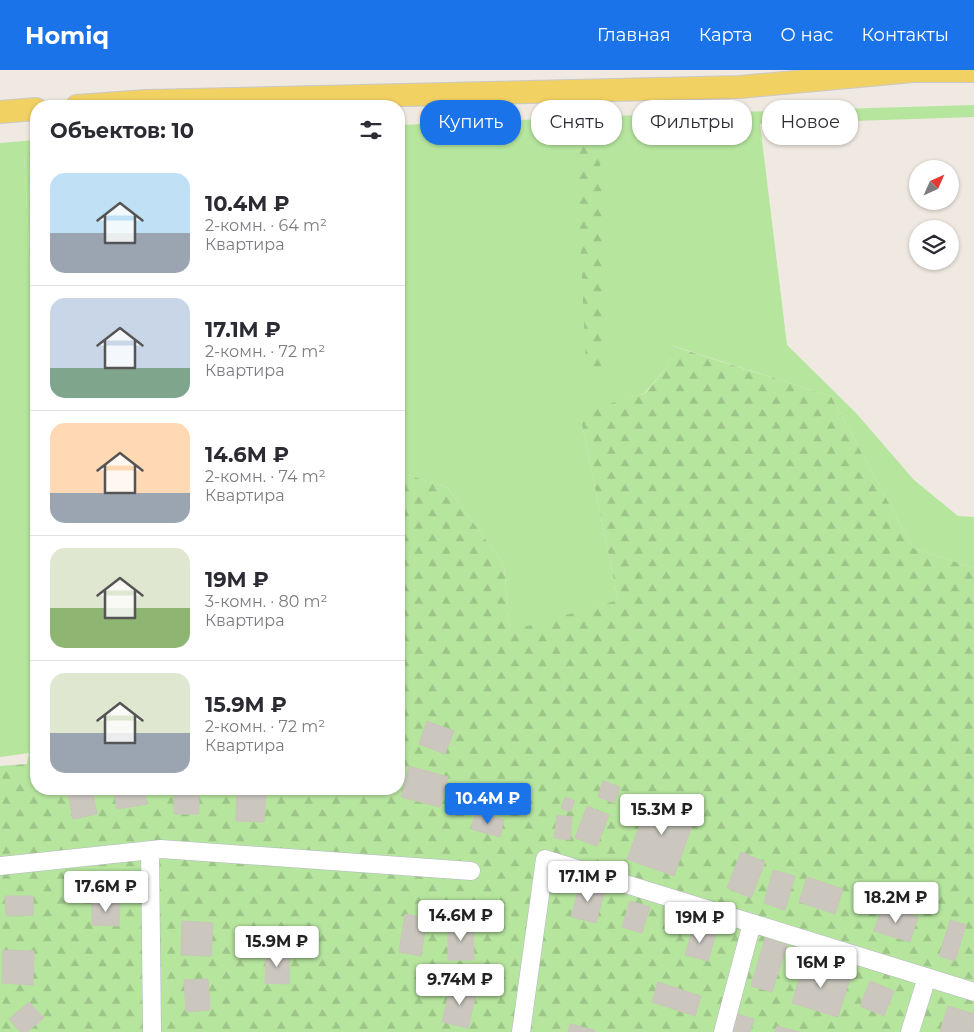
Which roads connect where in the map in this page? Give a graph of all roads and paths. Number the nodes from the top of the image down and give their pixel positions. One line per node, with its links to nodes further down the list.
1 (906, 71): 2 (main road); 3 (main road)
2 (974, 71)
3 (188, 100)
4 (30, 110): 5 (main road)
5 (0, 112)
6 (150, 850): 7 (street); 8 (street); 12 (street)
7 (0, 866)
8 (471, 871)
9 (752, 923): 10 (street); 13 (street); 14 (street)
10 (927, 977): 11 (street); 15 (street)
11 (974, 992)
12 (152, 1032)
13 (521, 1032)
14 (723, 1032)
15 (910, 1032)

